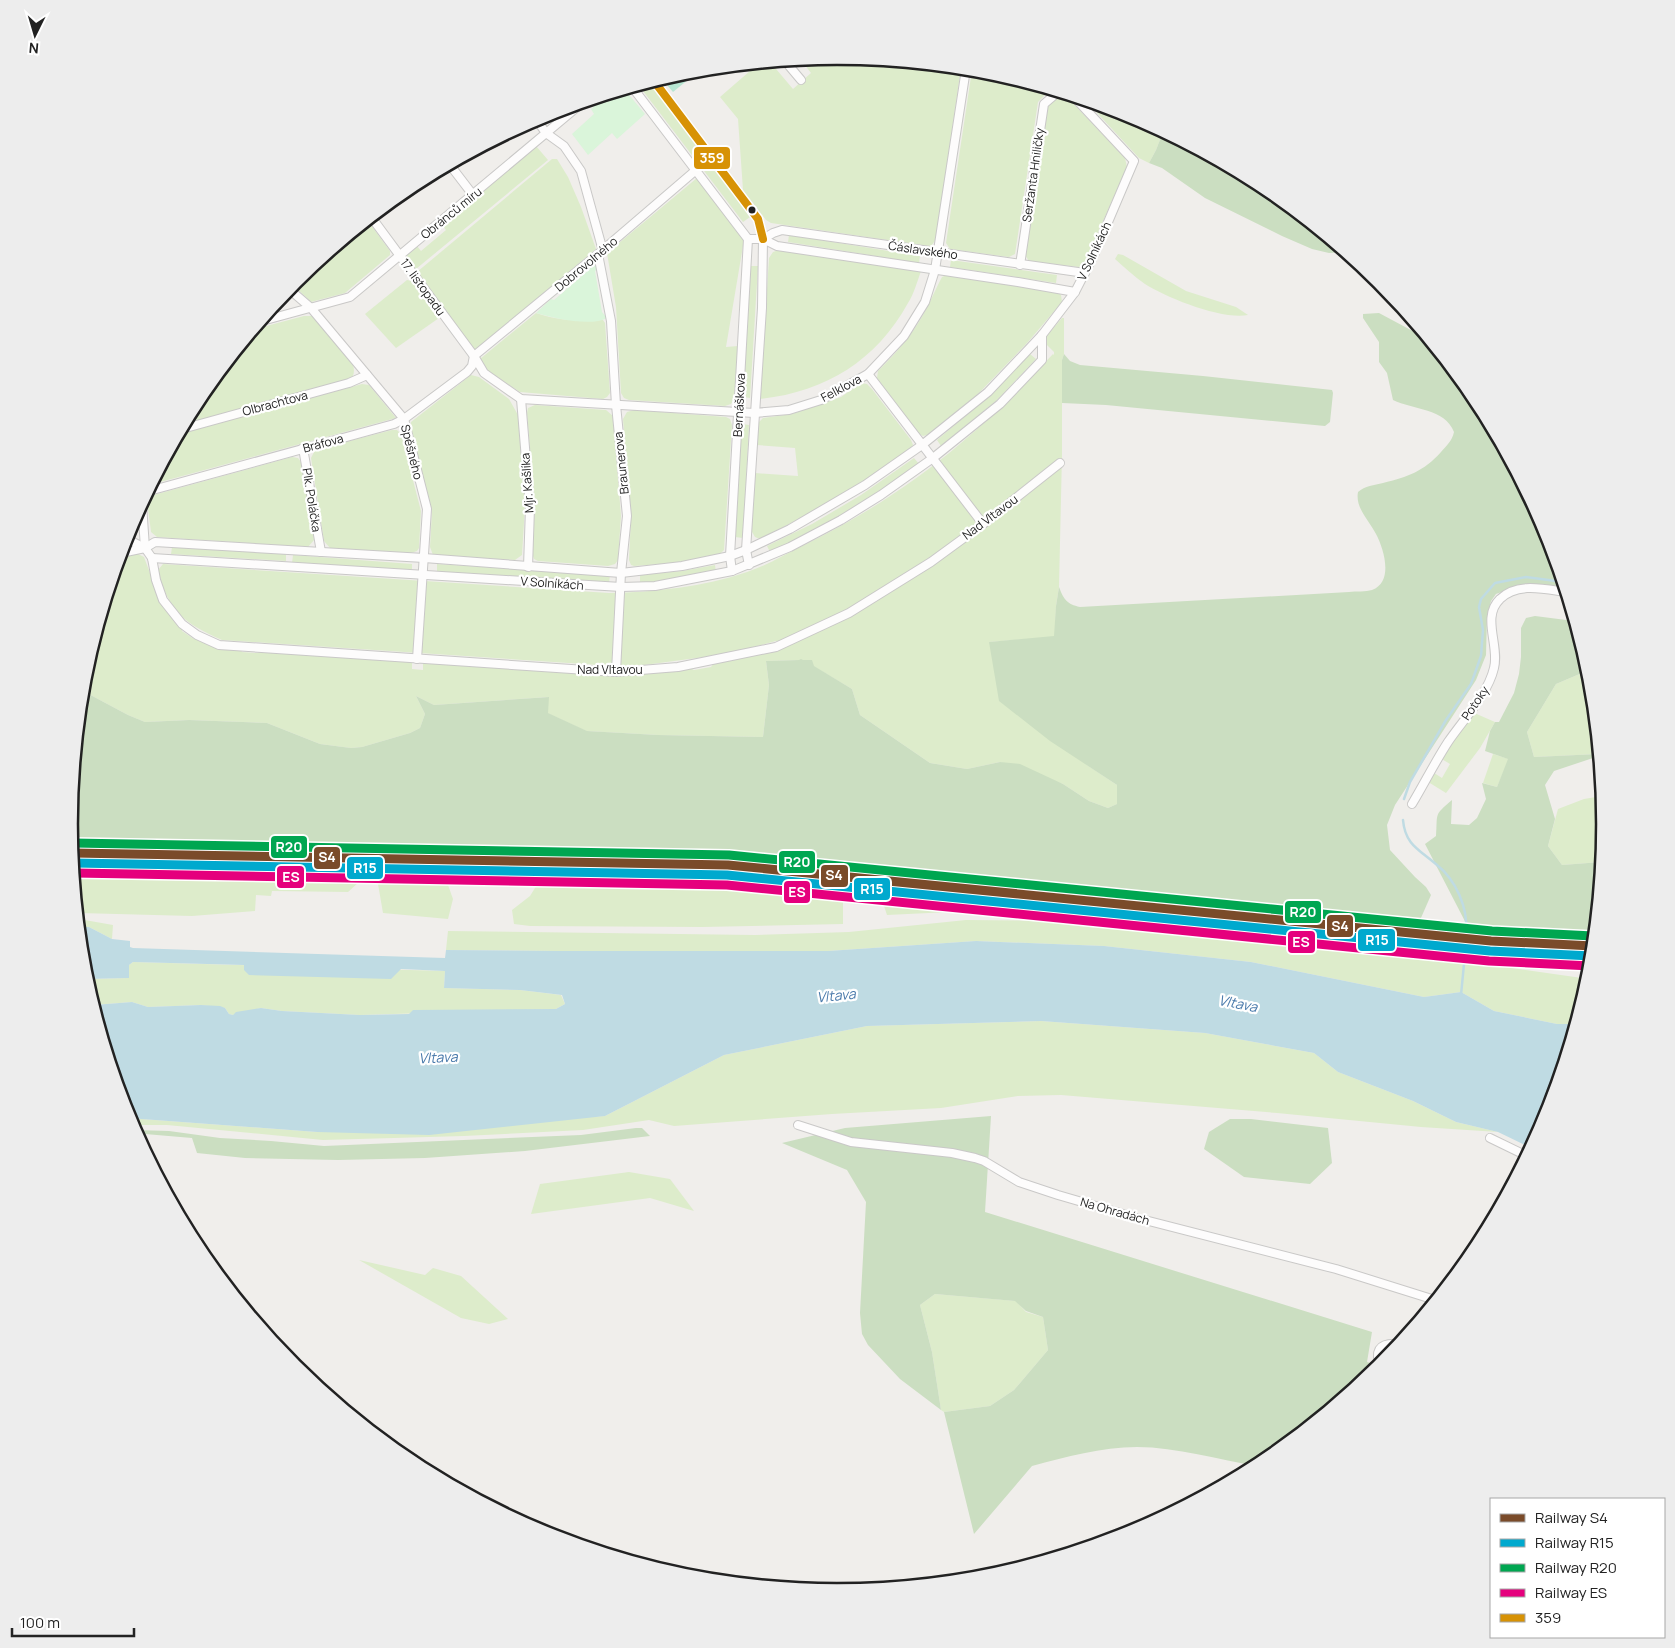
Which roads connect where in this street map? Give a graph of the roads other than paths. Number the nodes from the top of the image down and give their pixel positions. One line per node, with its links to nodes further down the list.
1 (789, 67): 3 (street)
2 (965, 76): 17 (street, Felklova)
3 (801, 80)
4 (659, 87): 16 (street, Bernáškova)
5 (636, 92): 12 (street)
6 (1053, 97): 20 (street, Seržanta Hniličky)
7 (1082, 105): 22 (street, V Solníkách)
8 (566, 116): 10 (street, Obránců míru)
9 (541, 126): 10 (street, Braunerova)
10 (546, 132): 13 (street, Obránců míru); 18 (street, Braunerova)
11 (454, 170): 13 (street)
12 (696, 170): 15 (street); 18 (street, Dobrovolného)
13 (473, 195): 19 (street, Obránců míru)
14 (375, 222): 19 (street, 17. listopadu)
15 (748, 239): 16 (street, Čáslavského); 33 (street, Bernáškova)
16 (763, 240): 17 (street, Čáslavského); 21 (street, Čáslavského); 34 (street, Bernáškova)
17 (938, 251): 20 (street, Čáslavského); 21 (street, Felklova)
18 (600, 253): 28 (street, Dobrovolného); 32 (street, Braunerova)
19 (400, 255): 25 (street, Obránců míru); 28 (street, 17. listopadu)
20 (1020, 264): 22 (street, Čáslavského)
21 (935, 270): 23 (street, Čáslavského); 29 (street, Felklova)
22 (1085, 273): 23 (street, V Solníkách)
23 (1074, 292): 27 (street, V Solníkách)
24 (295, 293): 25 (street, Spěšného)
25 (311, 308): 26 (street, Obránců míru); 30 (street, Spěšného)
26 (271, 319)
27 (1042, 335): 37 (street, V Solníkách); 39 (street, V Solníkách)
28 (474, 356): 31 (street); 35 (street, Bráfova)
29 (868, 374): 34 (street, Felklova); 37 (street)
30 (367, 375): 35 (street, Spěšného); 36 (street, Olbrachtova)
31 (521, 399): 32 (street, Felklova); 53 (street, Mjr. Kašlíka)
32 (616, 405): 33 (street, Felklova); 55 (street, Braunerova)
33 (738, 412): 34 (street, Felklova); 49 (street, Bernáškova)
34 (754, 413): 46 (street, Bernáškova)
35 (404, 419): 38 (street, Bráfova); 51 (street, Spěšného)
36 (191, 427)
37 (922, 445): 39 (street); 46 (street, V Solníkách)
38 (304, 448): 41 (street, Bráfova); 48 (street, Plk. Poláčka)
39 (933, 458): 43 (street); 52 (street, V Solníkách)
40 (1060, 463): 43 (street, Nad Vltavou)
41 (156, 490)
42 (143, 519): 45 (street)
43 (983, 524): 60 (street, Nad Vltavou)
44 (133, 542): 45 (street)
45 (145, 548): 47 (street, V Solníkách); 48 (street, V Solníkách); 50 (street)
46 (746, 550): 49 (street, V Solníkách); 52 (street, Bernáškova)
47 (130, 551)
48 (321, 552): 51 (street, V Solníkách)
49 (730, 556): 54 (street, Bernáškova); 55 (street, V Solníkách)
50 (152, 558): 56 (street, V Solníkách); 59 (street, Nad Vltavou)
51 (424, 558): 53 (street, V Solníkách); 56 (street, Spěšného)
52 (749, 565): 54 (street, V Solníkách)
53 (528, 567): 55 (street, V Solníkách)
54 (732, 571): 57 (street, V Solníkách)
55 (621, 573): 57 (street, Braunerova)
56 (422, 574): 57 (street, V Solníkách); 59 (street, Spěšného)
57 (621, 587): 60 (street, Braunerova)
58 (1560, 591): 61 (street, Potoky)
59 (417, 659): 60 (street, Nad Vltavou)
60 (616, 672)
61 (1412, 804)
62 (798, 1125): 65 (street, Na Ohradách)
63 (1490, 1138): 64 (street)
64 (1521, 1153)
65 (1430, 1298)
66 (1390, 1343): 67 (street)
67 (1378, 1357)

